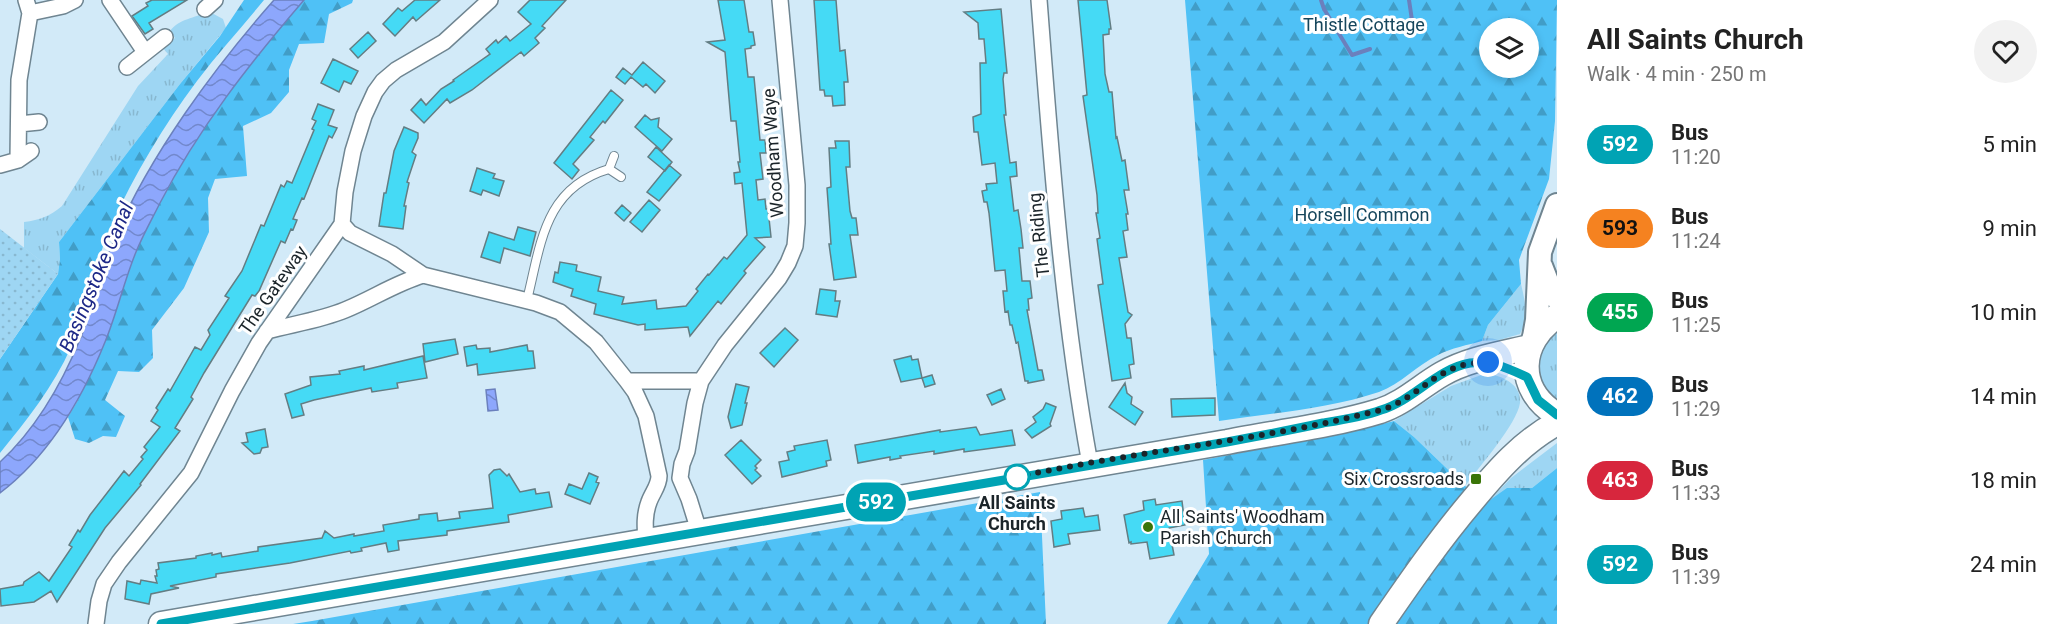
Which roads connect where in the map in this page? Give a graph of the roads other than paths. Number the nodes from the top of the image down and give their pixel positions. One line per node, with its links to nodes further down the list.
1 (75, 0): 6 (street)
2 (110, 0): 8 (street)
3 (490, 0): 17 (street, The Gateway)
4 (780, 0): 28 (street, Woodham Waye)
5 (1039, 0): 32 (street, The Riding)
6 (28, 6): 11 (street)
7 (165, 37): 8 (street)
8 (145, 52): 9 (street)
9 (128, 67)
10 (39, 122): 11 (street)
11 (19, 124): 13 (street)
12 (614, 156): 14 (lane)
13 (0, 165)
14 (609, 169): 15 (lane); 21 (lane)
15 (621, 177)
16 (1557, 205): 18 (street)
17 (342, 224): 19 (street); 23 (street, The Gateway)
18 (1539, 261): 20 (street); 24 (street)
19 (423, 275): 21 (street); 23 (street)
20 (1557, 298)
21 (527, 300): 27 (street)
22 (1557, 316): 24 (main road)
23 (267, 330): 38 (street, The Gateway)
24 (1532, 342): 25 (main road); 26 (main road)
25 (1471, 363): 26 (main road); 32 (main road)
26 (1527, 377): 29 (main road)
27 (627, 381): 28 (street); 35 (street)
28 (701, 381): 34 (street, Woodham Waye)
29 (1538, 400): 30 (main road); 33 (main road)
30 (1557, 415)
31 (1557, 423): 33 (main road)
32 (1090, 464): 36 (main road)
33 (1497, 471): 40 (main road)
34 (680, 478): 35 (street); 36 (street)
35 (659, 479): 37 (street)
36 (699, 531): 37 (main road)
37 (646, 540): 39 (main road)
38 (96, 624)
39 (161, 624)
40 (1381, 624)

